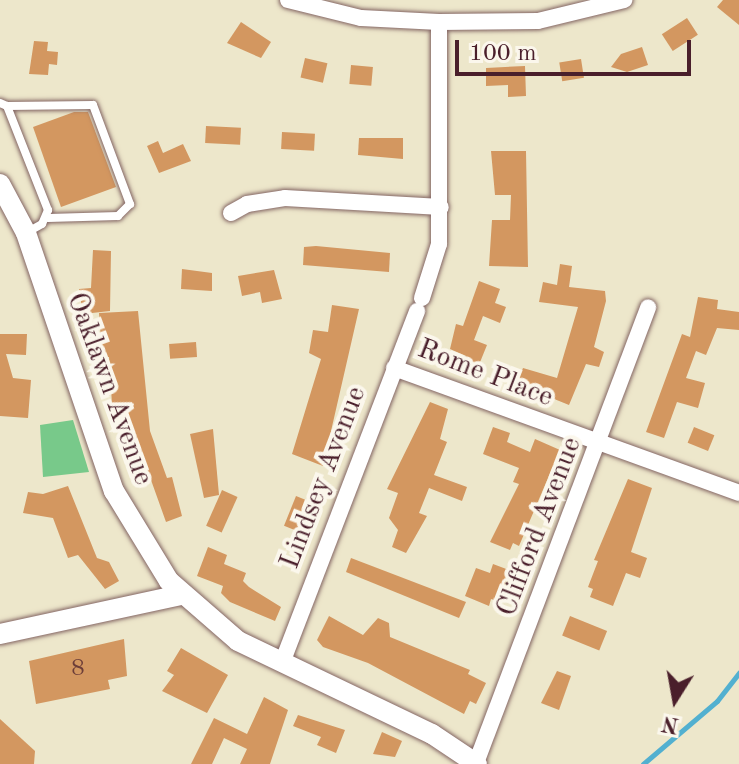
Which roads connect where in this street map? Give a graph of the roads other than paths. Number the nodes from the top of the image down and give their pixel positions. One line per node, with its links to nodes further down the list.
1 (288, 0): 3 (street)
2 (624, 0): 3 (street)
3 (439, 22): 6 (street, Lindsey Avenue)
4 (4, 105): 8 (lane); 8 (lane)
5 (0, 184): 9 (street, Oaklawn Avenue)
6 (441, 207): 7 (street); 11 (street, Lindsey Avenue)
7 (231, 213)
8 (48, 218): 9 (lane)
9 (26, 233): 14 (street, Oaklawn Avenue)
10 (648, 307): 12 (street, Clifford Avenue)
11 (394, 368): 12 (street, Rome Place); 16 (street, Lindsey Avenue)
12 (599, 444): 13 (street, Rome Place); 17 (street, Clifford Avenue)
13 (739, 493)
14 (180, 595): 15 (street); 16 (street, Oaklawn Avenue)
15 (0, 634)
16 (282, 663): 17 (street, Oaklawn Avenue)
17 (477, 764)

